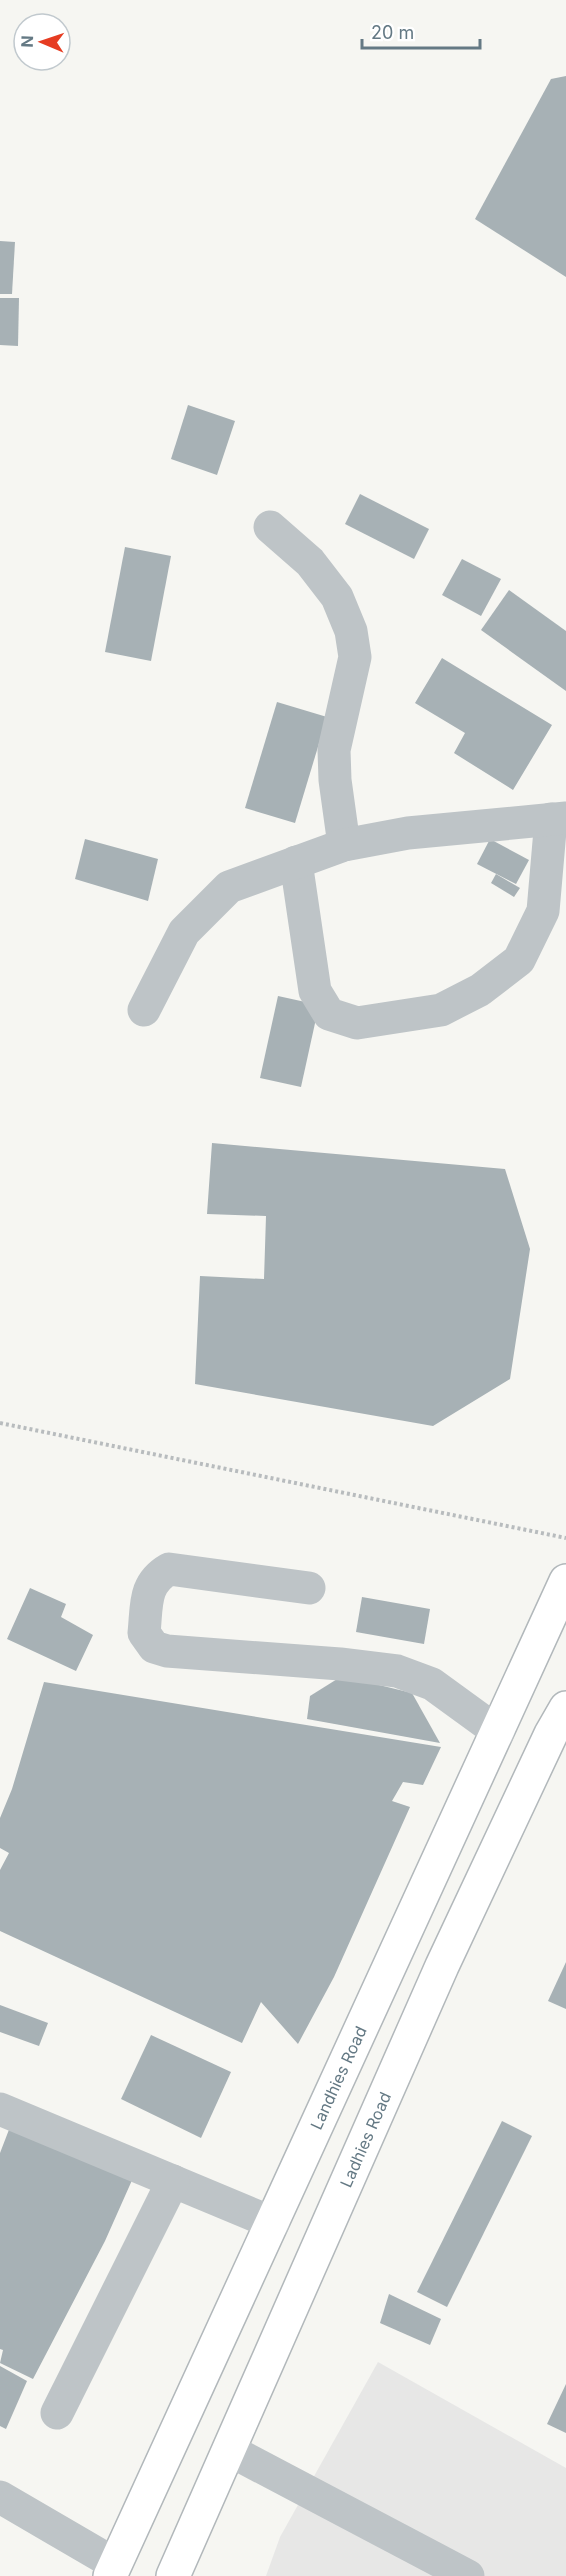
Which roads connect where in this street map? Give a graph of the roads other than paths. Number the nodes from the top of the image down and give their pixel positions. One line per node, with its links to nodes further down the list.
1 (270, 527): 3 (lane)
2 (558, 818): 3 (lane); 4 (lane)
3 (344, 845): 4 (lane)
4 (296, 862): 5 (lane)
5 (144, 1010)
6 (566, 1581): 9 (main road, Landhies Road)
7 (309, 1588): 9 (lane)
8 (566, 1708): 14 (main road, Ladhies Road)
9 (498, 1732): 12 (main road, Landhies Road)
10 (0, 2109): 11 (lane)
11 (173, 2181): 12 (lane); 13 (lane)
12 (273, 2223): 16 (main road, Landhies Road)
13 (57, 2413)
14 (229, 2450): 17 (main road, Ladhies Road); 18 (lane)
15 (0, 2497): 16 (lane)
16 (112, 2570)
17 (173, 2576)
18 (468, 2576)

